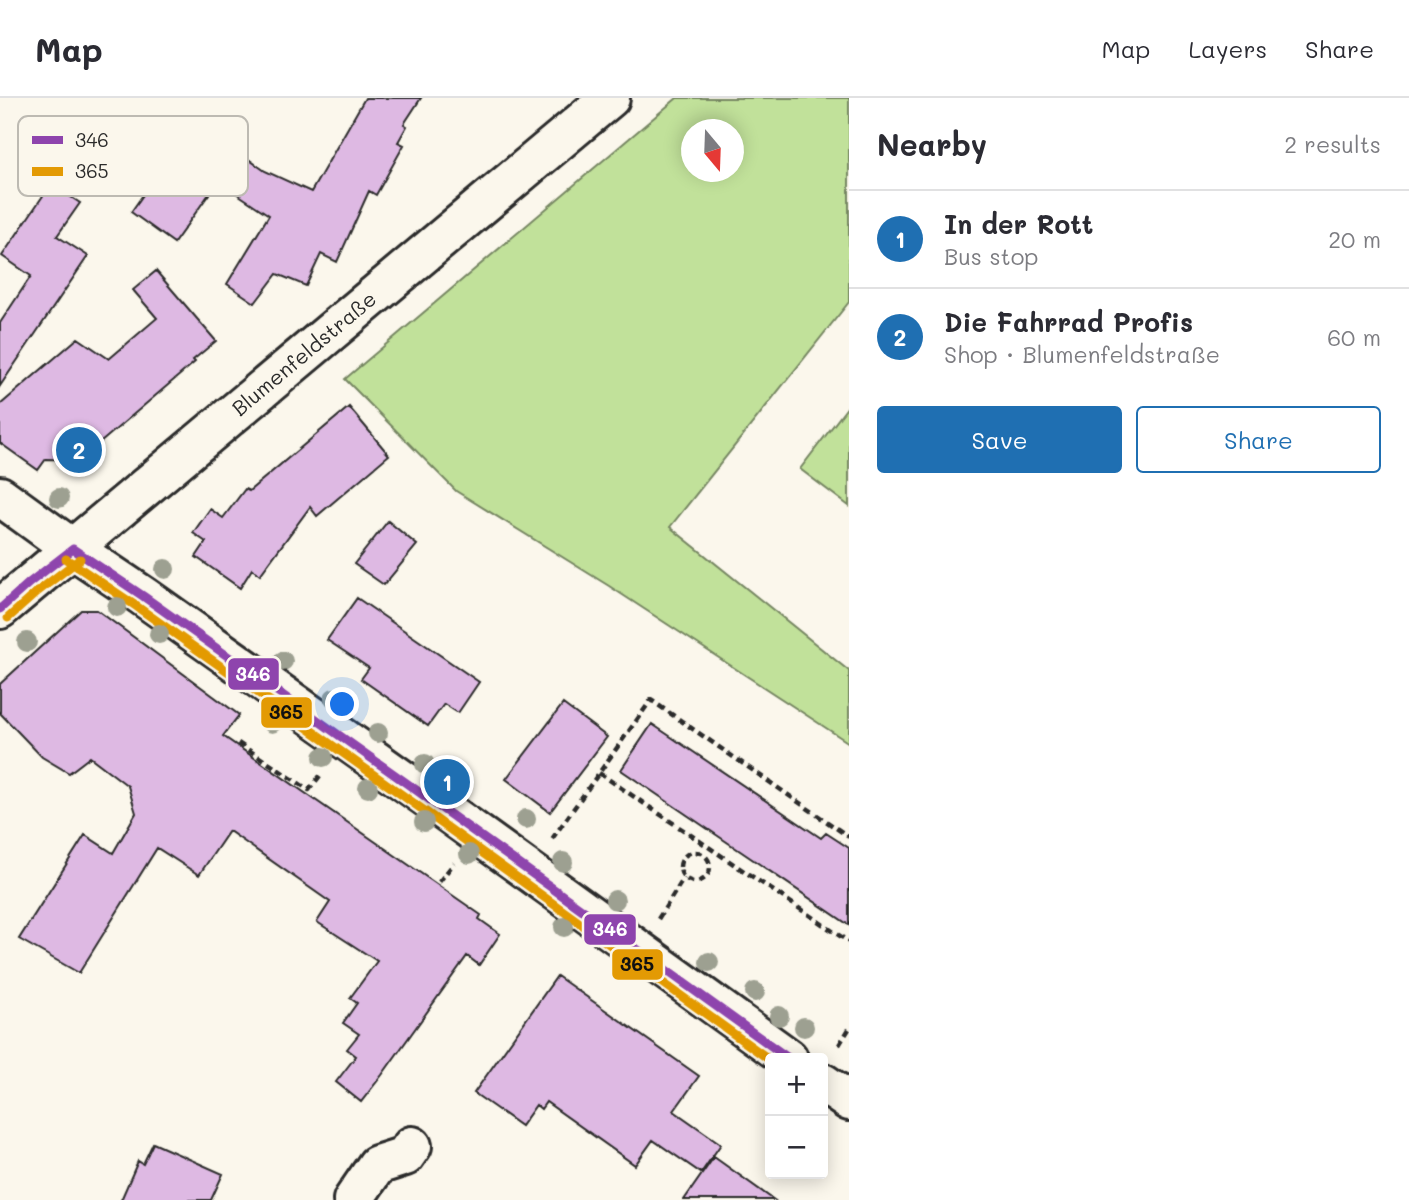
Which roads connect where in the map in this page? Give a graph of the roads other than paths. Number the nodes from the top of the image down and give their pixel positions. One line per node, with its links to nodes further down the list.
1 (610, 98): 3 (street, Blumenfeldstraße)
2 (0, 496): 3 (street)
3 (73, 549): 4 (street, Blumenfeldstraße); 5 (street)
4 (0, 609)
5 (781, 1053)
6 (828, 1086): 7 (street)
7 (849, 1101)
8 (412, 1146): 9 (street)
9 (353, 1200)

